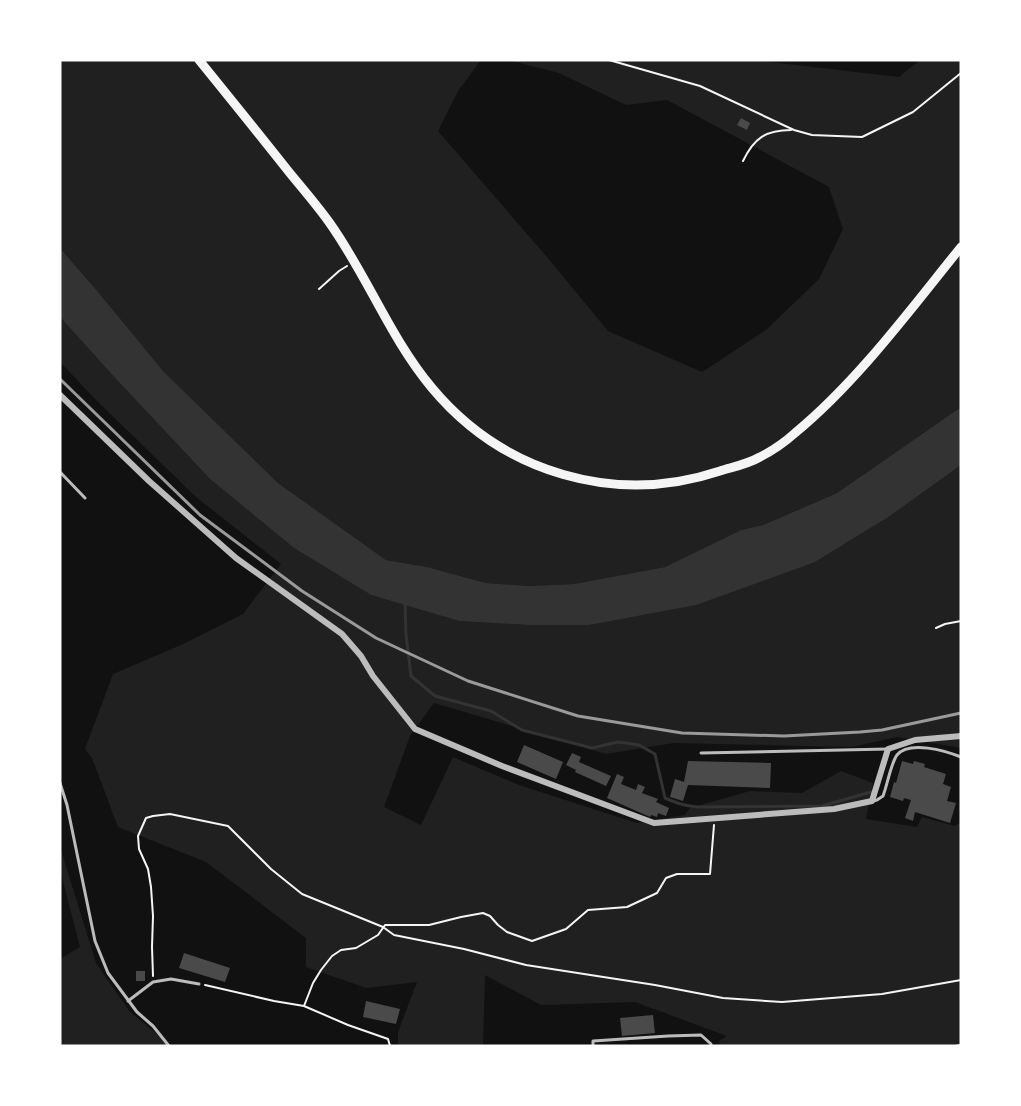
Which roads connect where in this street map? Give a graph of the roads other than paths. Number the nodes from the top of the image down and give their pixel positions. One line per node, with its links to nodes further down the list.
1 (199, 60): 2 (main road)
2 (961, 247)
3 (60, 395): 11 (street)
4 (60, 472): 5 (lane)
5 (85, 498)
6 (961, 736): 7 (street)
7 (888, 749): 8 (lane); 11 (street)
8 (701, 753)
9 (961, 757): 11 (lane)
10 (60, 783): 13 (lane)
11 (872, 801)
12 (200, 984): 13 (lane)
13 (128, 1001): 14 (lane)
14 (169, 1046)
15 (593, 1046): 16 (lane)
16 (711, 1046)

